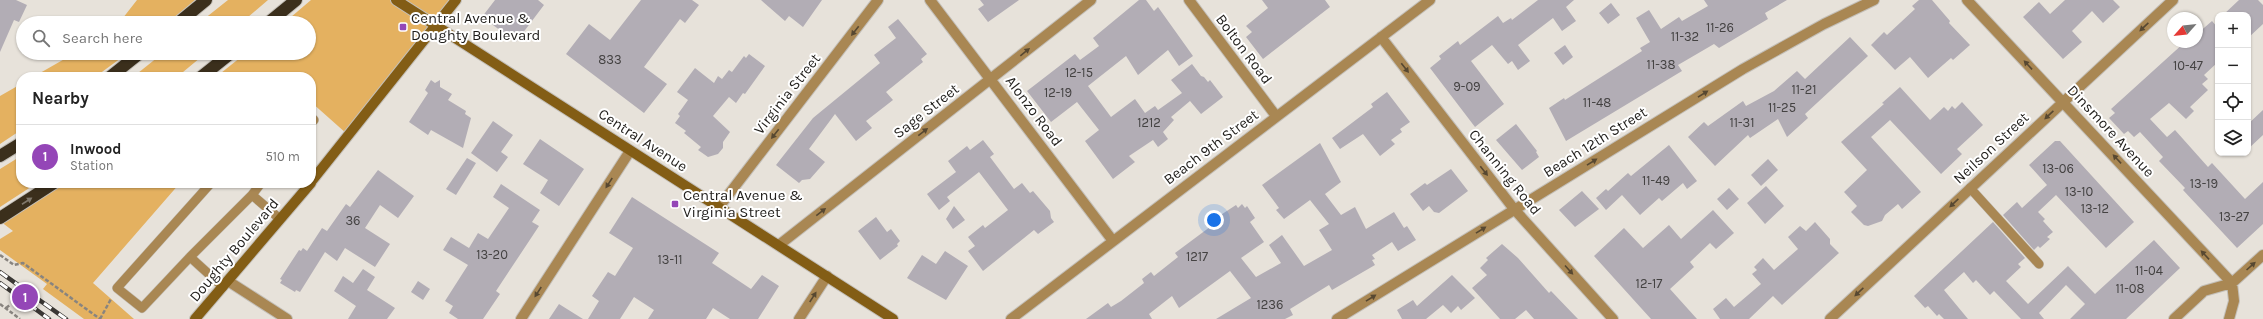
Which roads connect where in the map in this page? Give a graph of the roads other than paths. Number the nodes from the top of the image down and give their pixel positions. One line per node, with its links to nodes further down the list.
1 (206, 0): 13 (highway)
2 (296, 0): 14 (highway)
3 (396, 0): 15 (street, Central Avenue)
4 (456, 0): 15 (street, Doughty Boulevard)
5 (878, 0): 34 (street, Virginia Street, one-way to 34)
6 (930, 0): 21 (street, Alonzo Road)
7 (1091, 0): 21 (street, Sage Street, one-way to 7)
8 (1189, 0): 23 (street, Bolton Road)
9 (1430, 0): 16 (street, Beach 9th Street)
10 (1874, 0): 35 (street, Beach 12th Street, one-way to 10)
11 (1967, 0): 22 (street, Dinsmore Avenue, one-way to 11)
12 (2173, 0): 22 (street, Neilson Street, one-way to 22)
13 (187, 16)
14 (277, 16)
15 (437, 25): 25 (street, Central Avenue); 27 (street, Doughty Boulevard)
16 (1381, 37): 23 (street, Beach 9th Street); 35 (street, Channing Road, one-way to 35)
17 (131, 60): 19 (highway)
18 (222, 60): 20 (highway)
19 (116, 72)
20 (207, 72)
21 (991, 79): 38 (street, Alonzo Road); 39 (street, Sage Street, one-way to 21)
22 (2063, 102): 32 (street, Neilson Street, one-way to 32); 44 (street, Dinsmore Avenue, one-way to 22)
23 (1276, 116): 38 (street, Beach 9th Street)
24 (16, 146): 26 (highway)
25 (630, 150): 34 (street, Central Avenue); 48 (street, one-way to 48)
26 (0, 156)
27 (316, 177)
28 (46, 188): 36 (highway, one-way to 28)
29 (207, 188): 41 (lane)
30 (257, 188): 33 (lane)
31 (307, 188): 37 (street, Doughty Boulevard)
32 (1970, 188): 42 (lane); 54 (street, Neilson Street, one-way to 54)
33 (252, 195): 37 (lane); 41 (lane)
34 (719, 207): 39 (street, Central Avenue)
35 (1514, 210): 52 (street, Beach 12th Street, one-way to 35); 53 (street, Channing Road, one-way to 53)
36 (0, 218)
37 (280, 219): 45 (street, Doughty Boulevard)
38 (1113, 241): 51 (street, Beach 9th Street)
39 (779, 245): 43 (street, Central Avenue)
40 (2263, 255): 44 (street, one-way to 40)
41 (190, 257): 45 (lane)
42 (2039, 264)
43 (828, 276): 49 (street, one-way to 43); 50 (street, Central Avenue)
44 (2232, 283): 55 (street); 56 (street)
45 (225, 284): 46 (street, Doughty Boulevard); 47 (street)
46 (195, 319)
47 (287, 319)
48 (521, 319)
49 (799, 319)
50 (893, 319)
51 (1011, 319)
52 (1337, 319)
53 (1613, 319)
54 (1830, 319)
55 (2174, 319)
56 (2229, 319)

